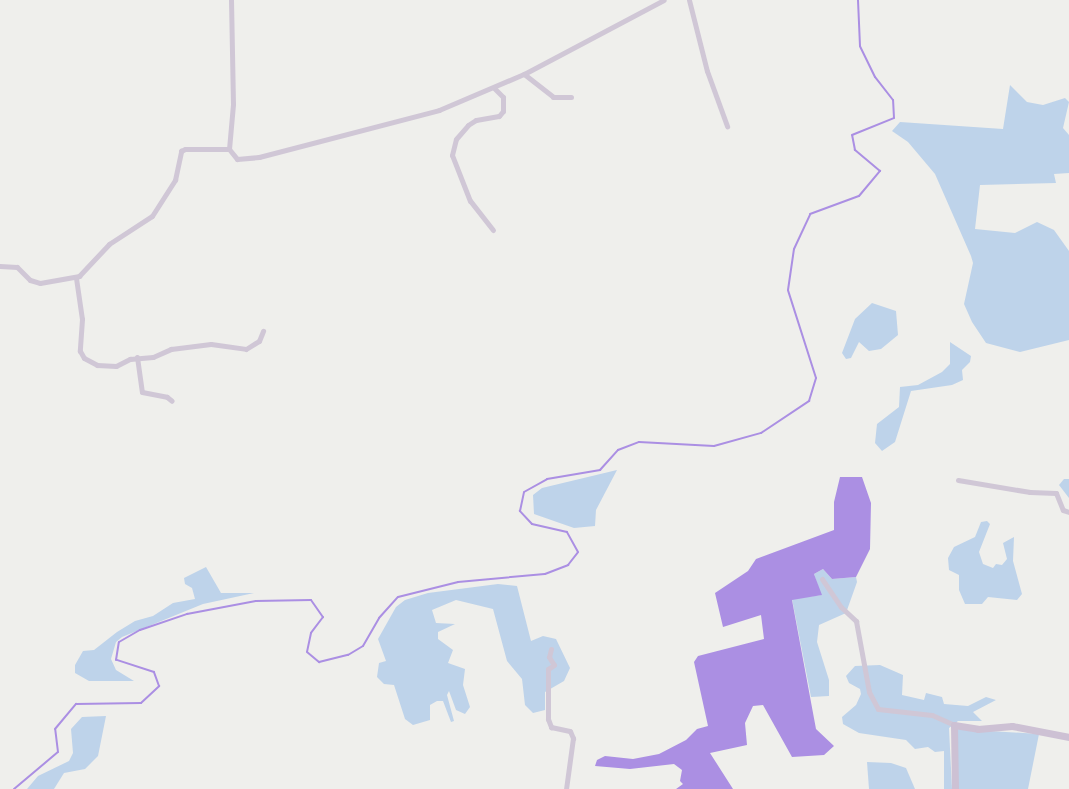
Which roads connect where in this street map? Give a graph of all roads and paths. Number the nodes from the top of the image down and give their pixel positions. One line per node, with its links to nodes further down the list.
1 (231, 0): 8 (street)
2 (664, 0): 4 (street)
3 (690, 0): 7 (street)
4 (524, 74): 5 (street); 6 (street)
5 (494, 88): 8 (street); 9 (street)
6 (571, 96)
7 (727, 126)
8 (229, 149): 11 (street)
9 (493, 230)
10 (0, 266): 11 (street)
11 (76, 278): 13 (street)
12 (262, 332): 13 (street)
13 (137, 357): 14 (street)
14 (172, 401)
15 (958, 480): 16 (street)
16 (1069, 512)
17 (822, 579): 19 (street)
18 (551, 649): 21 (street)
19 (954, 725): 20 (street); 22 (street)
20 (1069, 737)
21 (566, 789)
22 (955, 789)

